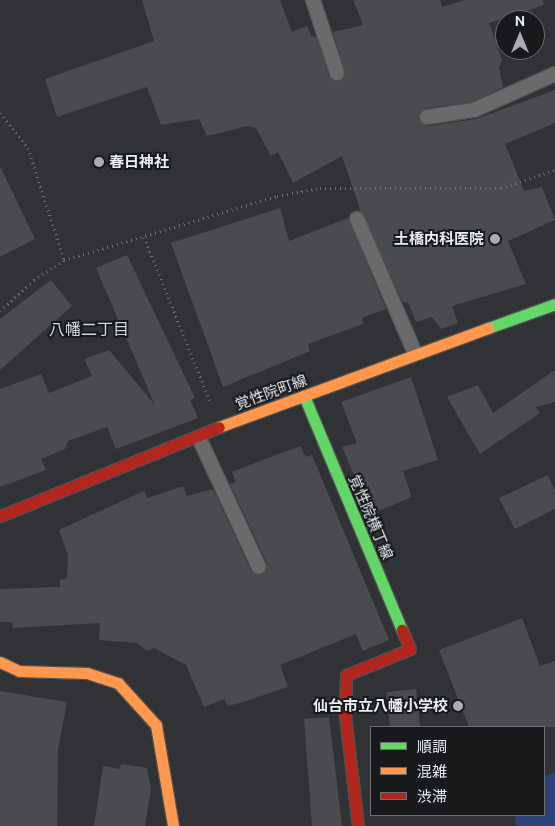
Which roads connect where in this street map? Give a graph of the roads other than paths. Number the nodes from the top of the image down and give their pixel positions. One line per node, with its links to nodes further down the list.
1 (313, 0): 2 (lane)
2 (337, 73)
3 (555, 74): 4 (lane)
4 (427, 117)
5 (357, 219): 7 (lane)
6 (555, 304): 7 (street, 覚性院町線)
7 (414, 353): 8 (street, 覚性院町線)
8 (304, 396): 9 (street, 覚性院町線); 14 (street, 覚性院横丁線)
9 (199, 438): 10 (street, 覚性院町線); 11 (lane)
10 (0, 516)
11 (259, 567)
12 (0, 662): 13 (street)
13 (173, 826)
14 (358, 826)

